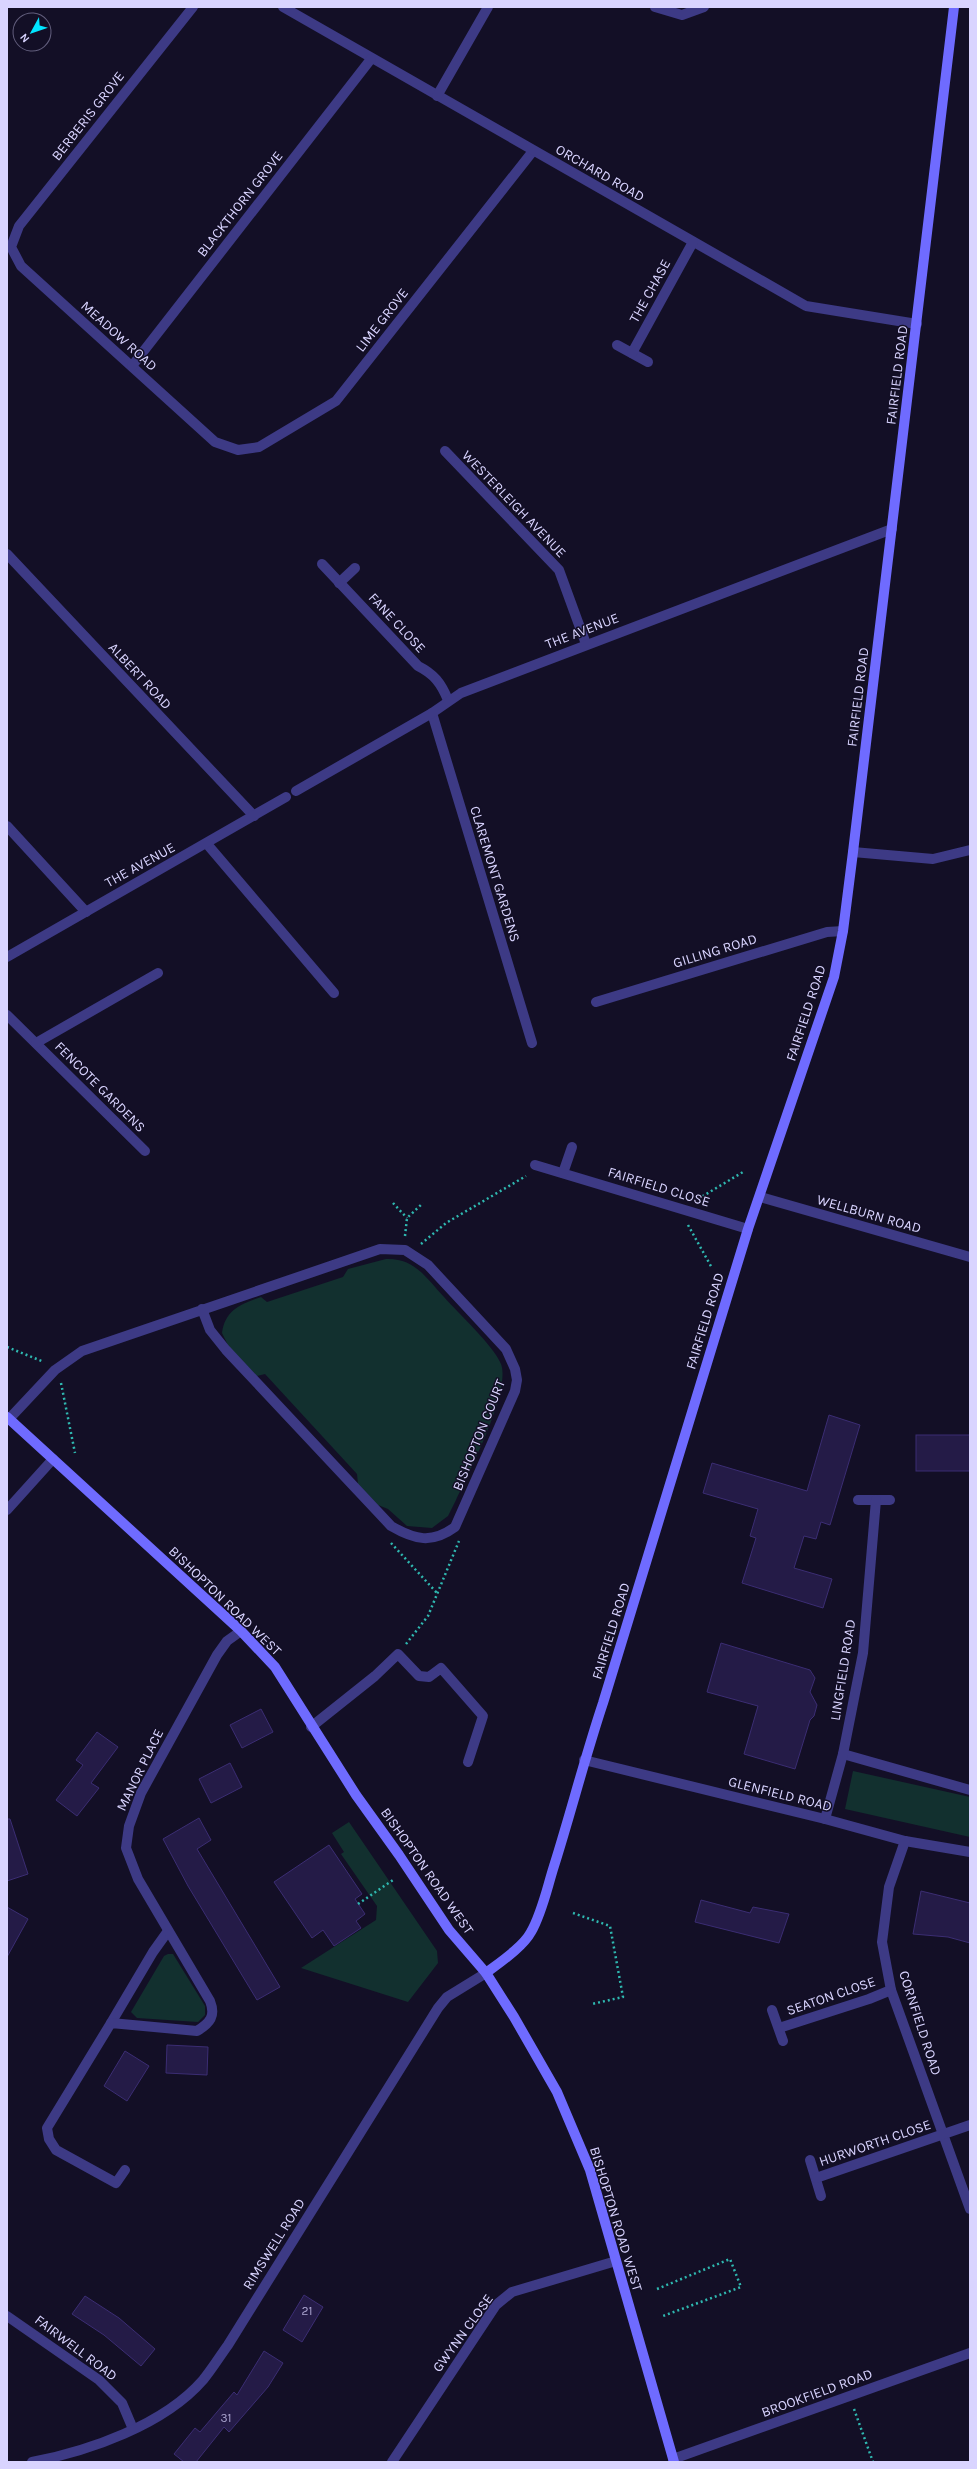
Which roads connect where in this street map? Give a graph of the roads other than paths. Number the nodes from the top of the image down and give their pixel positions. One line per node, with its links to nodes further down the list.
1 (193, 7): 11 (street, BERBERIS GROVE)
2 (283, 7): 7 (street, ORCHARD ROAD)
3 (488, 7): 8 (street)
4 (655, 7): 5 (street)
5 (704, 7)
6 (954, 7): 12 (street, FAIRFIELD ROAD)
7 (371, 58): 8 (street, ORCHARD ROAD); 16 (street, BLACKTHORN GROVE)
8 (437, 96): 9 (street, ORCHARD ROAD)
9 (533, 151): 10 (street, ORCHARD ROAD); 17 (street, LIME GROVE)
10 (693, 242): 12 (street, ORCHARD ROAD); 14 (street, THE CHASE)
11 (11, 247): 16 (street, MEADOW ROAD)
12 (917, 324): 19 (street, FAIRFIELD ROAD)
13 (617, 345): 14 (street)
14 (632, 353): 15 (street)
15 (648, 362)
16 (132, 366): 17 (street, MEADOW ROAD)
17 (215, 442)
18 (444, 451): 24 (street, WESTERLEIGH AVENUE)
19 (892, 529): 24 (street, THE AVENUE); 33 (street, FAIRFIELD ROAD)
20 (7, 554): 29 (street, ALBERT ROAD)
21 (322, 564): 23 (street, FANE CLOSE)
22 (355, 568): 23 (street)
23 (339, 583): 25 (street, FANE CLOSE)
24 (586, 644): 25 (street, THE AVENUE)
25 (448, 700): 26 (street, THE AVENUE)
26 (432, 713): 27 (street, THE AVENUE); 42 (street, CLAREMONT GARDENS)
27 (296, 791)
28 (286, 797): 29 (street, THE AVENUE)
29 (254, 816): 31 (street, THE AVENUE)
30 (7, 826): 34 (street)
31 (207, 844): 34 (street, THE AVENUE); 38 (street)
32 (970, 850): 33 (street)
33 (853, 852): 35 (street, FAIRFIELD ROAD)
34 (86, 912): 36 (street, THE AVENUE)
35 (843, 931): 39 (street, GILLING ROAD); 47 (street, FAIRFIELD ROAD)
36 (7, 957)
37 (158, 973): 41 (street, FENCOTE GARDENS)
38 (334, 993)
39 (596, 1002)
40 (7, 1016): 41 (street, FENCOTE GARDENS)
41 (36, 1043): 44 (street, FENCOTE GARDENS)
42 (532, 1043)
43 (572, 1147): 46 (street)
44 (145, 1151)
45 (535, 1165): 46 (street, FAIRFIELD CLOSE)
46 (563, 1173): 48 (street, FAIRFIELD CLOSE)
47 (760, 1198): 48 (street, FAIRFIELD ROAD); 49 (street, WELLBURN ROAD)
48 (748, 1228): 60 (street, FAIRFIELD ROAD)
49 (970, 1257)
50 (202, 1309): 50 (street, BISHOPTON COURT); 51 (street, BISHOPTON COURT)
51 (8, 1418): 52 (street, BISHOPTON ROAD WEST)
52 (53, 1459): 56 (street); 57 (street, BISHOPTON ROAD WEST)
53 (858, 1500): 54 (street)
54 (876, 1500): 55 (street); 59 (street, LINGFIELD ROAD)
55 (890, 1500)
56 (7, 1510)
57 (241, 1631): 58 (street, BISHOPTON ROAD WEST); 66 (street, MANOR PLACE)
58 (312, 1727): 61 (street); 67 (street, BISHOPTON ROAD WEST)
59 (843, 1754): 62 (street); 63 (street, LINGFIELD ROAD)
60 (584, 1760): 63 (street, GLENFIELD ROAD); 67 (street, FAIRFIELD ROAD)
61 (468, 1762)
62 (970, 1790)
63 (825, 1819): 64 (street, GLENFIELD ROAD)
64 (905, 1841): 65 (street, GLENFIELD ROAD); 68 (street, CORNFIELD ROAD)
65 (970, 1852)
66 (168, 1931): 70 (street); 70 (street, MANOR PLACE)
67 (486, 1973): 80 (street, BISHOPTON ROAD WEST); 83 (street, RIMSWELL ROAD)
68 (891, 1990): 71 (street, SEATON CLOSE); 74 (street, CORNFIELD ROAD)
69 (772, 2010): 71 (street, SEATON CLOSE)
70 (111, 2023): 76 (street)
71 (779, 2028): 72 (street, SEATON CLOSE)
72 (783, 2041)
73 (970, 2126): 74 (street, HURWORTH CLOSE)
74 (943, 2135): 77 (street, HURWORTH CLOSE); 79 (street, CORNFIELD ROAD)
75 (810, 2160): 77 (street, HURWORTH CLOSE)
76 (124, 2170)
77 (816, 2178): 78 (street, HURWORTH CLOSE)
78 (821, 2196)
79 (970, 2209)
80 (616, 2261): 85 (street, BISHOPTON ROAD WEST); 87 (street, GWYNN CLOSE)
81 (7, 2316): 83 (street, FAIRWELL ROAD)
82 (970, 2353): 85 (street, BROOKFIELD ROAD)
83 (133, 2429): 84 (street, RIMSWELL ROAD)
84 (57, 2460): 86 (street, RIMSWELL ROAD)
85 (674, 2461)
86 (32, 2462)
87 (392, 2462)

